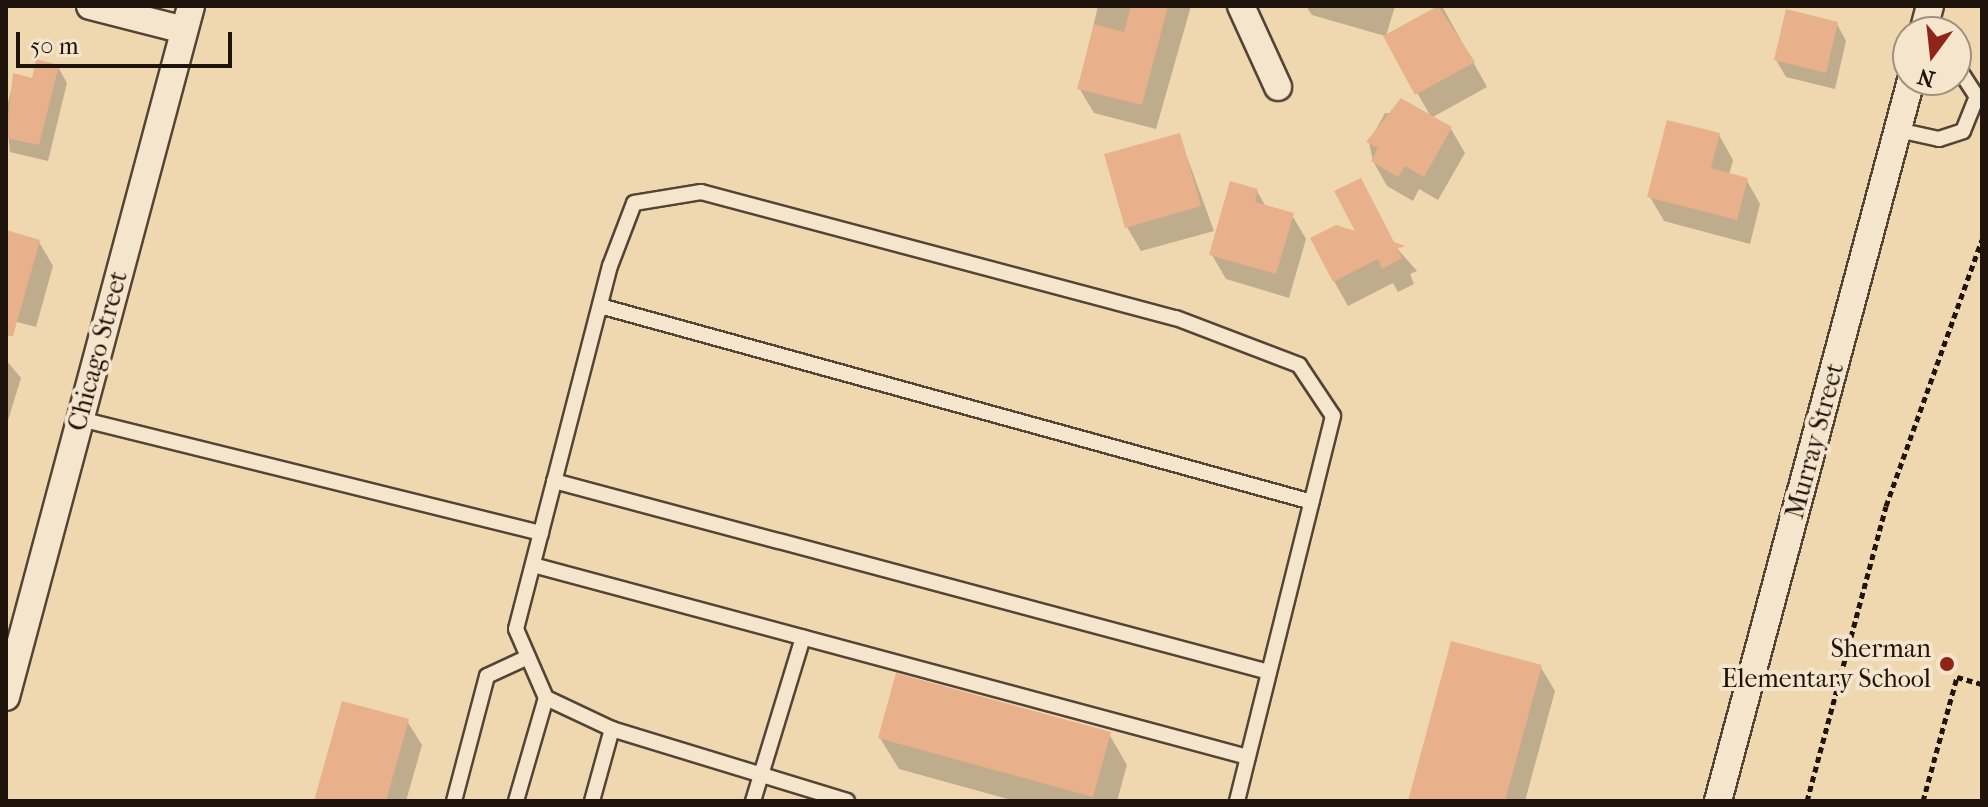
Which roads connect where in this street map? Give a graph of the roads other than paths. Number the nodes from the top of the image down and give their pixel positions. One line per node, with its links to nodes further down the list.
1 (90, 6): 3 (street)
2 (1241, 6): 4 (street)
3 (188, 18): 9 (street, Chicago Street)
4 (1278, 87)
5 (1972, 89): 7 (lane)
6 (1907, 96): 7 (street, Murray Street)
7 (1898, 130): 28 (street, Murray Street)
8 (600, 306): 10 (lane); 11 (lane); 11 (lane)
9 (80, 419): 12 (lane); 17 (street, Chicago Street)
10 (554, 481): 12 (lane); 16 (lane)
11 (1312, 502): 16 (lane)
12 (541, 533): 13 (lane)
13 (533, 565): 14 (lane); 15 (lane)
14 (803, 637): 20 (lane); 21 (lane)
15 (528, 657): 18 (lane); 22 (lane)
16 (1269, 672): 20 (lane)
17 (6, 697)
18 (546, 698): 19 (lane); 23 (lane)
19 (612, 729): 21 (lane); 24 (lane)
20 (1248, 757): 27 (lane)
21 (760, 776): 25 (lane); 26 (lane)
22 (454, 801)
23 (516, 801)
24 (592, 801)
25 (753, 801)
26 (847, 801)
27 (1237, 801)
28 (1718, 801)

